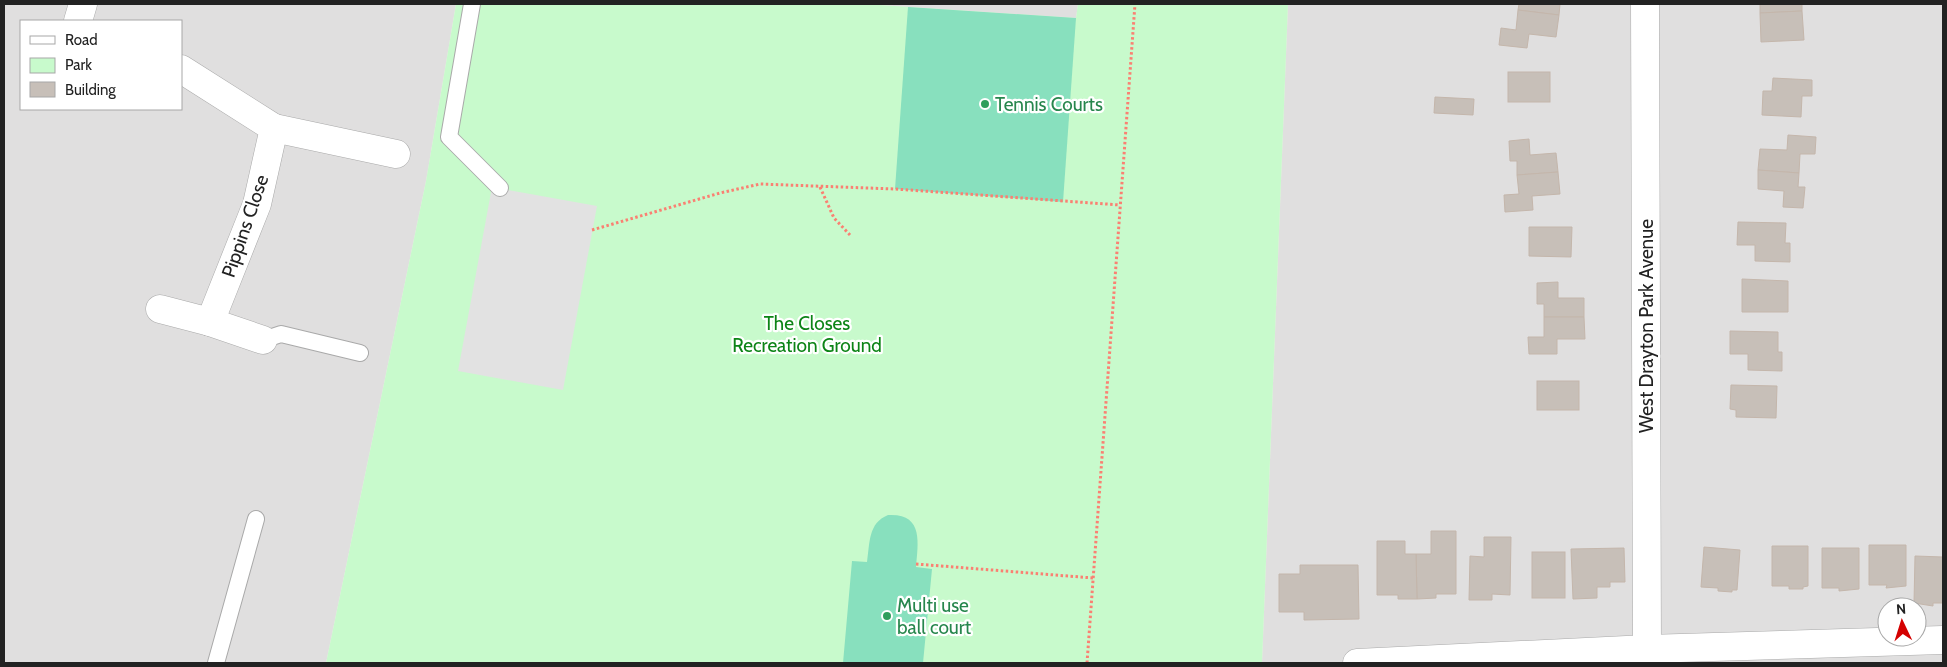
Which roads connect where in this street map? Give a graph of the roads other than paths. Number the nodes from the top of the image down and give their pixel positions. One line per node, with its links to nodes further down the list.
1 (83, 4): 4 (street)
2 (472, 4): 8 (lane)
3 (1646, 4): 15 (street, West Drayton Park Avenue)
4 (78, 20)
5 (182, 70): 6 (street)
6 (274, 128): 7 (street); 10 (street, Pippins Close)
7 (396, 154)
8 (500, 188)
9 (160, 309): 10 (street)
10 (210, 322): 11 (street)
11 (263, 340): 12 (lane)
12 (360, 354)
13 (256, 519): 16 (lane)
14 (1943, 640): 15 (street)
15 (1647, 649): 17 (street)
16 (216, 663)
17 (1357, 663)

